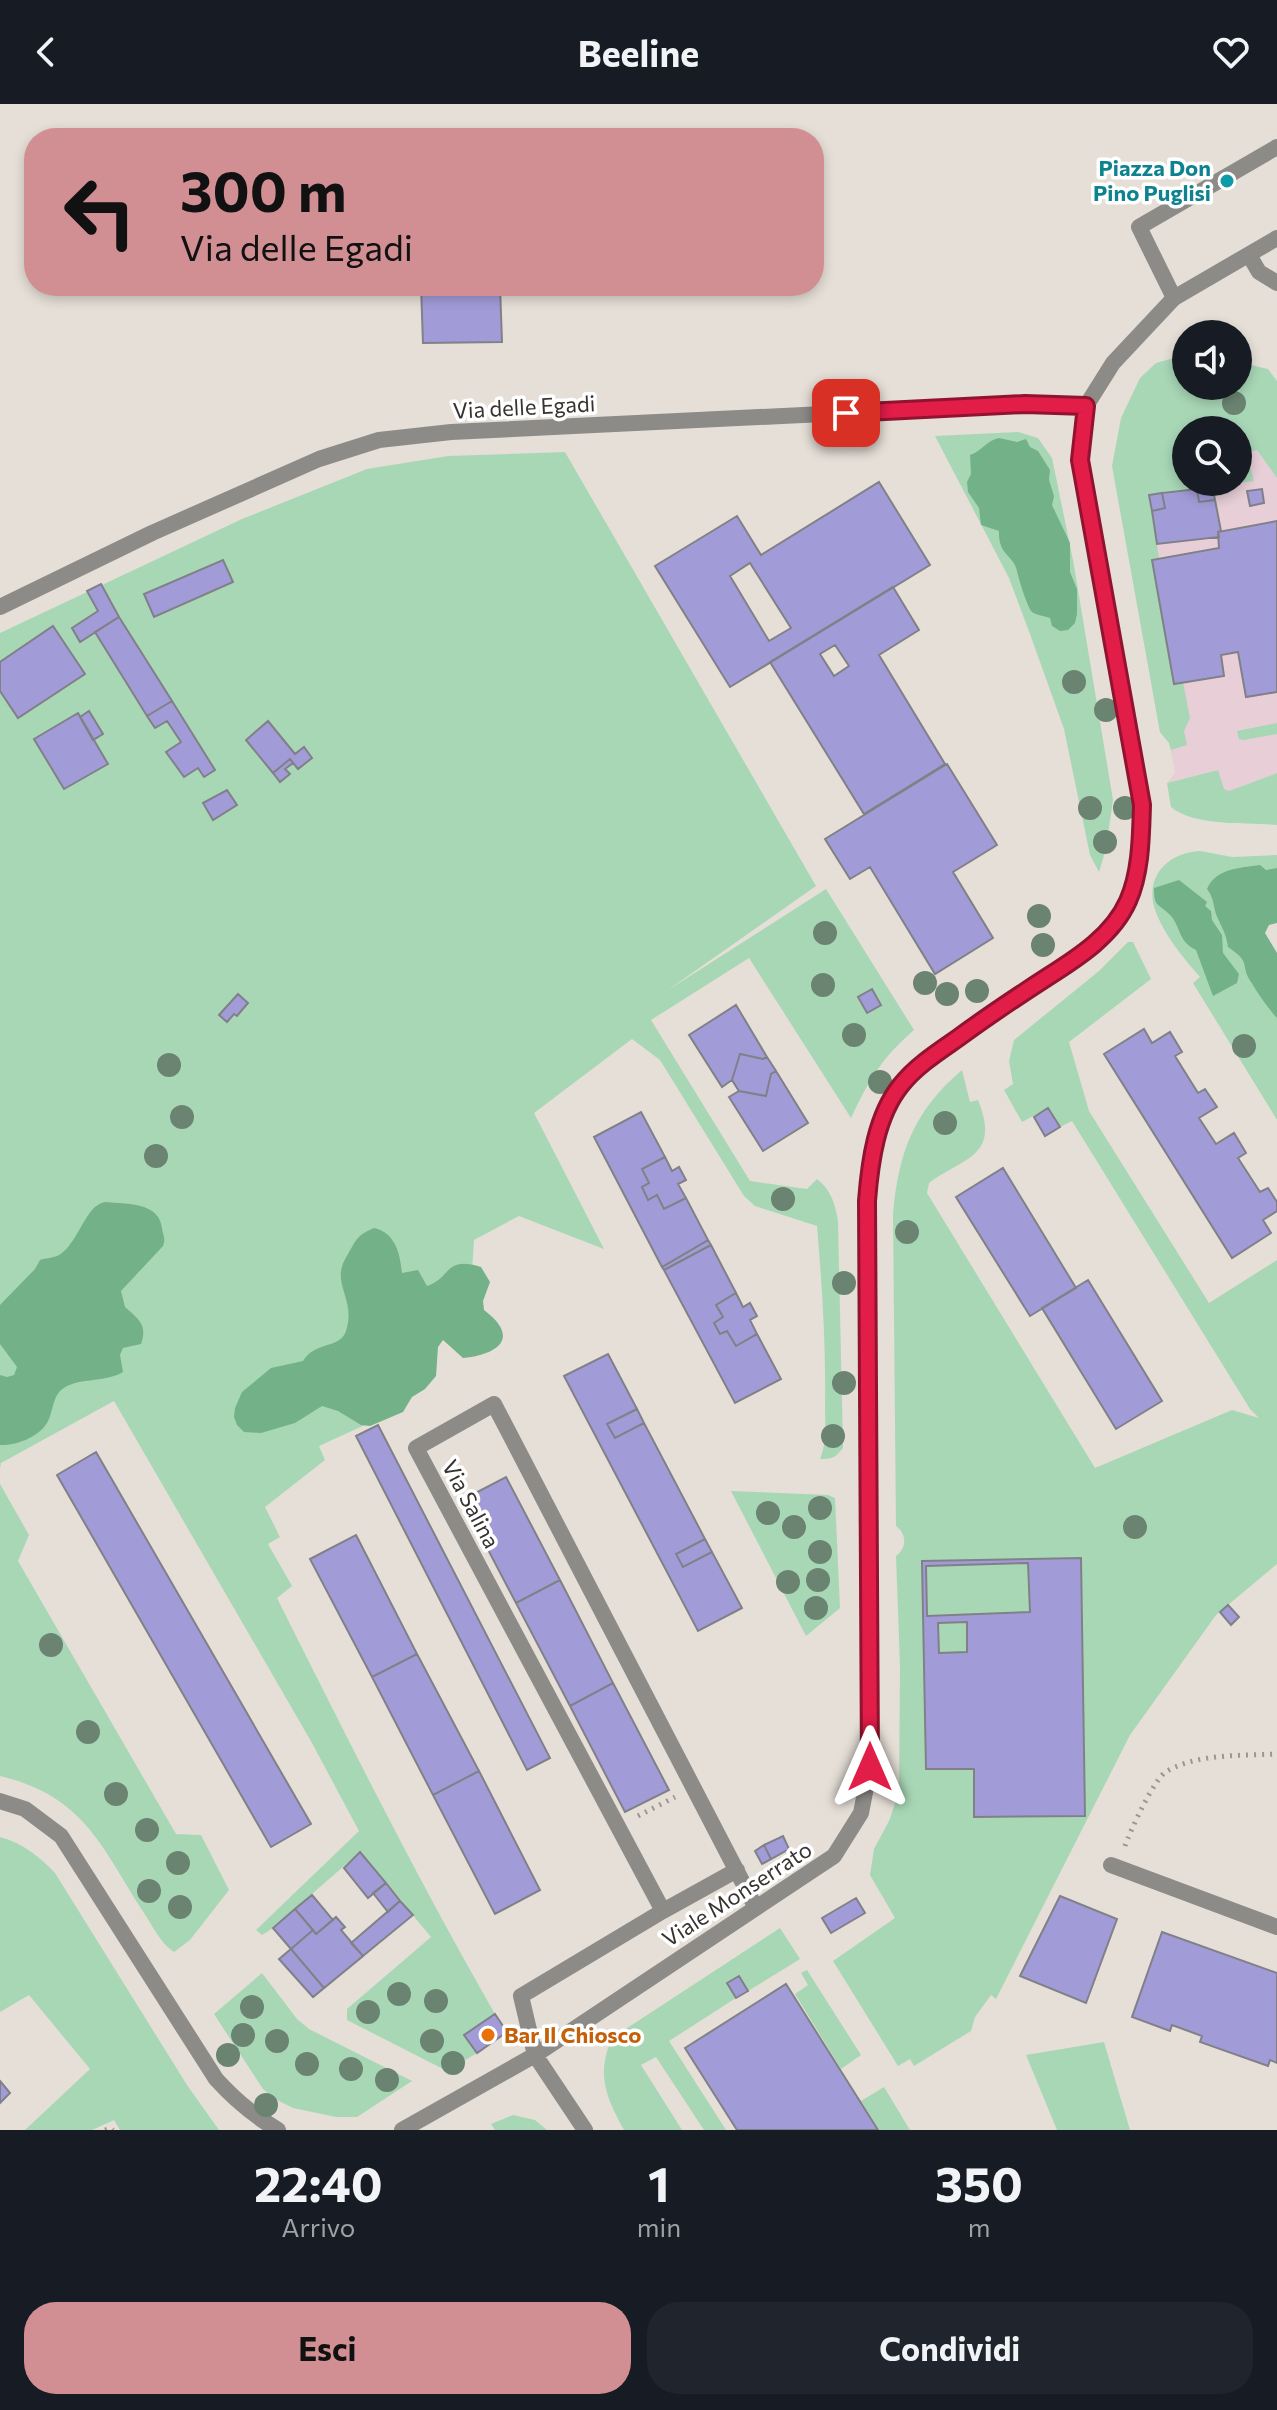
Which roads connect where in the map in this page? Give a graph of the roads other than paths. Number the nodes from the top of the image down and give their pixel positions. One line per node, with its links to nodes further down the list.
1 (1277, 147): 5 (street)
2 (1277, 238): 3 (street, Viale Monserrato)
3 (1249, 255): 4 (street); 5 (street, Viale Monserrato)
4 (1277, 283)
5 (1174, 298): 6 (street, Viale Monserrato)
6 (1086, 406): 7 (street, Via delle Egadi); 11 (street, Viale Monserrato)
7 (0, 607)
8 (0, 1801): 15 (street)
9 (1114, 1866): 13 (street)
10 (737, 1870): 11 (street, Via Salina); 12 (street); 12 (street, Via Salina)
11 (756, 1908): 14 (street, Viale Monserrato)
12 (663, 1911): 14 (street)
13 (1277, 1927)
14 (535, 2055): 16 (street, Viale Monserrato); 17 (street)
15 (278, 2130)
16 (402, 2130)
17 (585, 2130)

